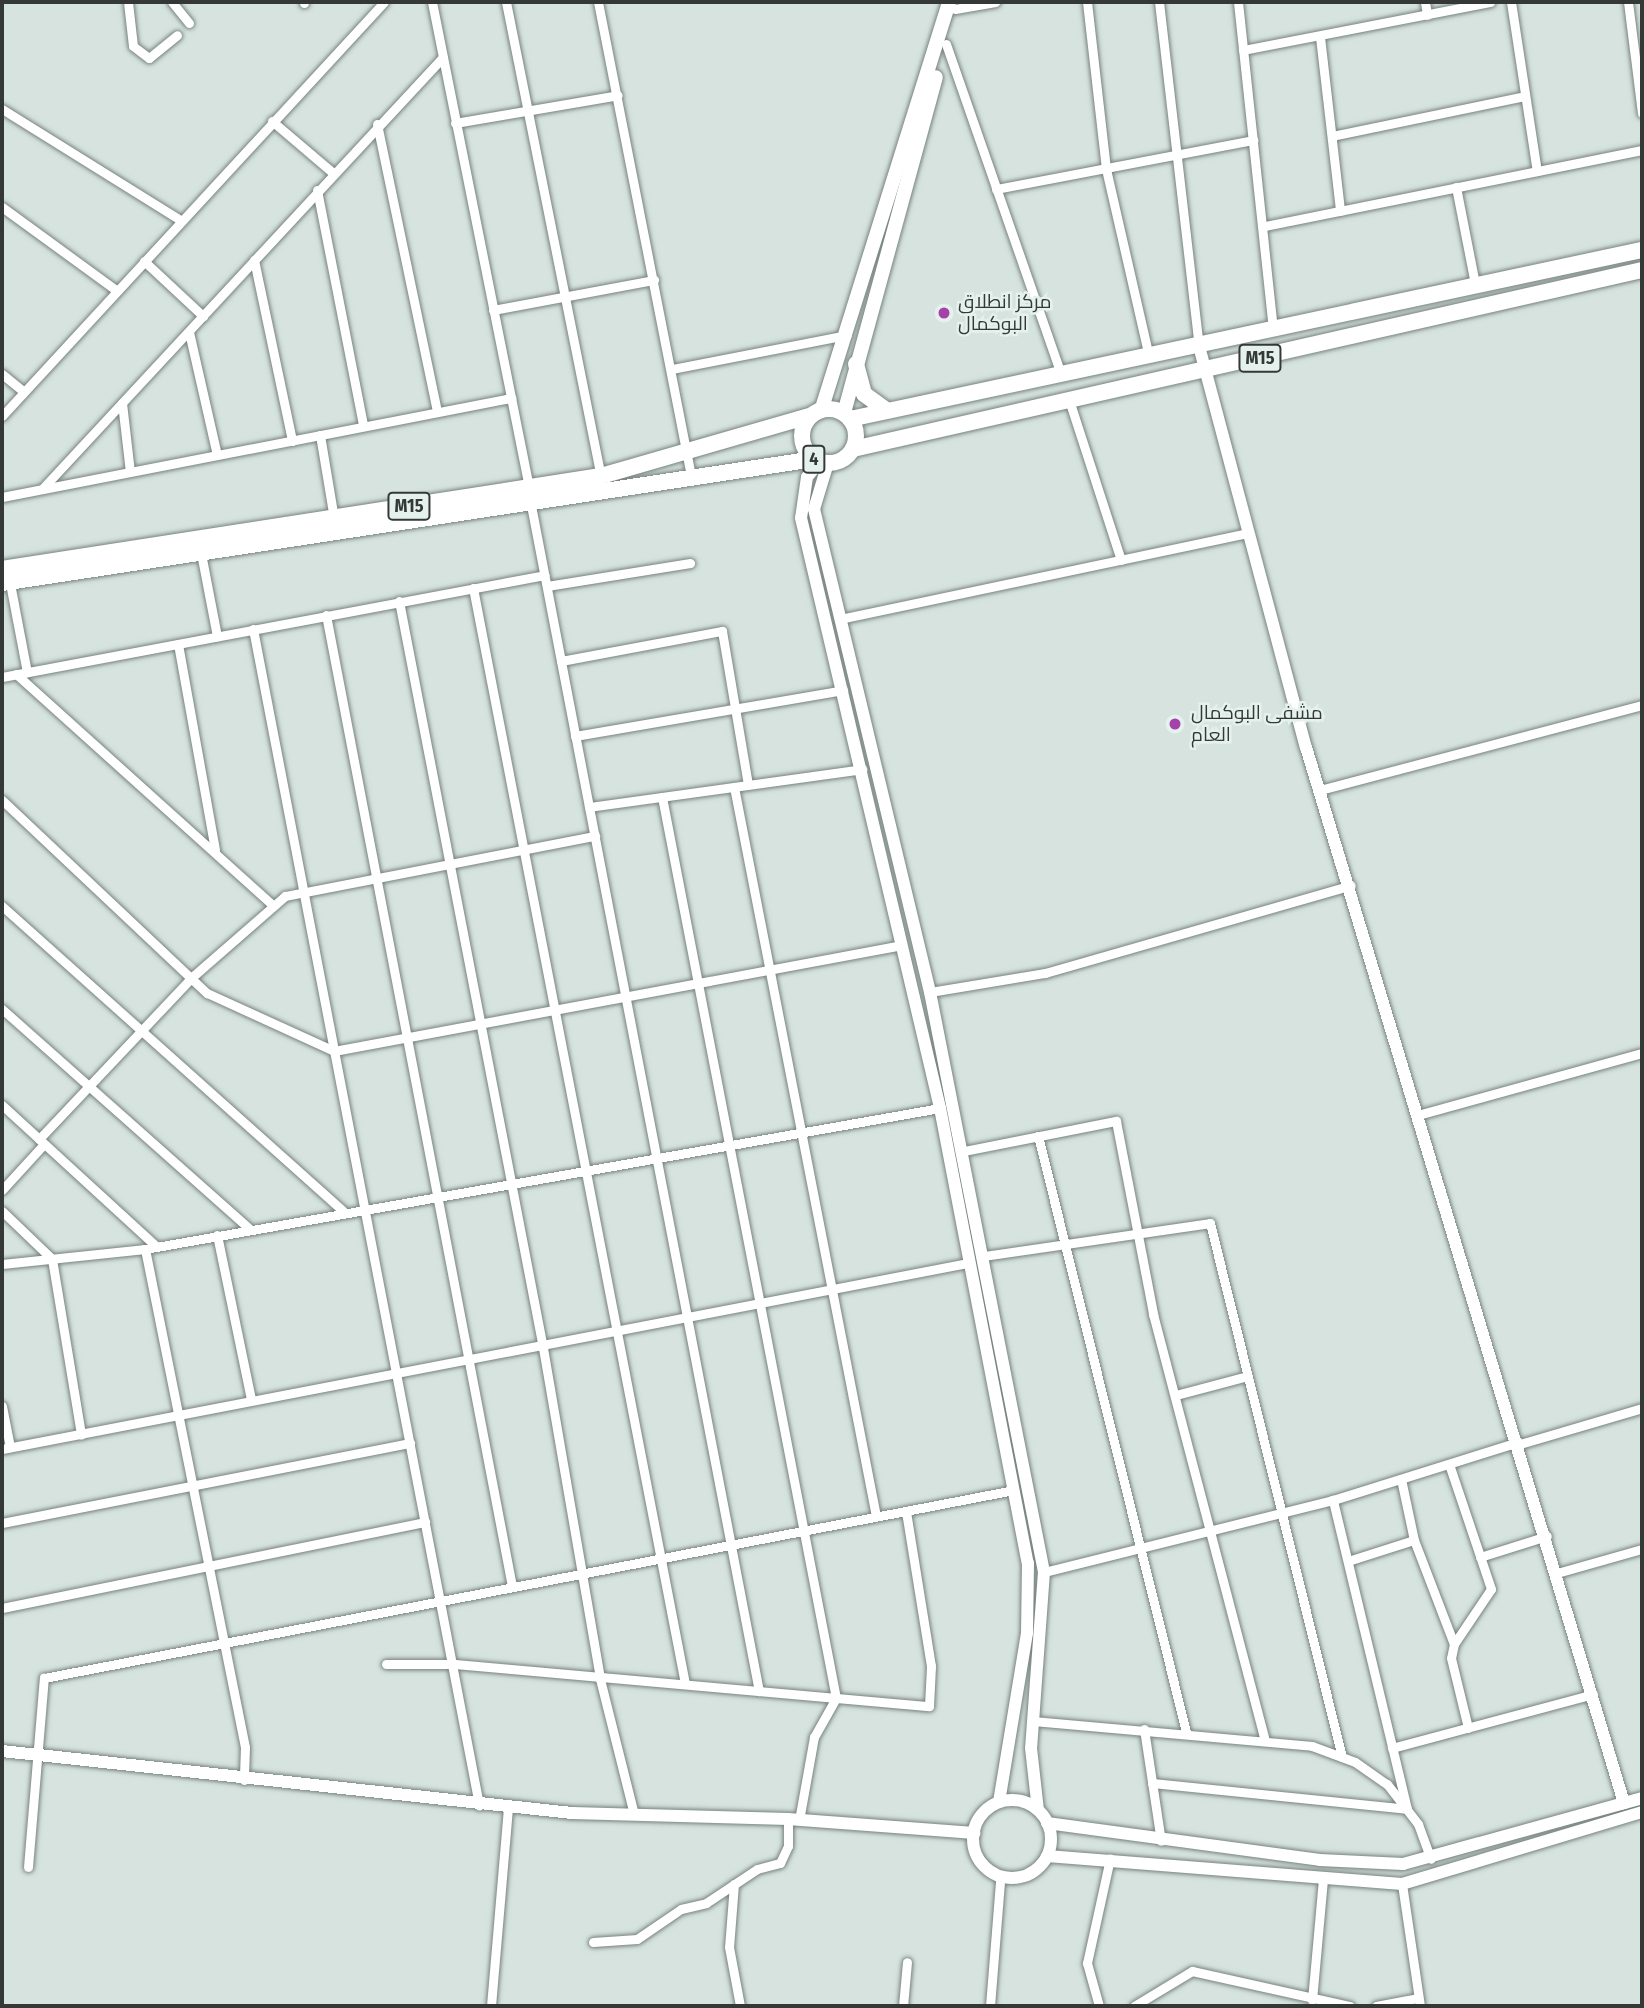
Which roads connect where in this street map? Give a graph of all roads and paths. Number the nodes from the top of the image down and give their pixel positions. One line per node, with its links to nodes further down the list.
1 (128, 2): 18 (street)
2 (172, 2): 17 (street)
3 (384, 2): 29 (street)
4 (432, 2): 22 (street)
5 (506, 2): 27 (street)
6 (598, 2): 23 (street)
7 (995, 2): 15 (street)
8 (1087, 2): 36 (street)
9 (1159, 2): 35 (street)
10 (1238, 2): 21 (street)
11 (1425, 2): 16 (street)
12 (1490, 2): 16 (street)
13 (1511, 2): 24 (street)
14 (1628, 2): 25 (street)
15 (952, 10): 20 (main road); 56 (main road)
16 (1427, 15): 19 (street)
17 (189, 23)
18 (177, 34)
19 (1320, 37): 21 (street); 32 (street)
20 (946, 44): 40 (street); 57 (main road)
21 (1243, 50): 33 (street)
22 (443, 57): 30 (street); 31 (street)
23 (618, 94): 27 (street); 50 (street)
24 (1525, 96): 32 (street); 37 (street)
25 (1641, 97): 28 (street)
26 (2, 109): 44 (street)
27 (527, 111): 30 (street); 53 (street)
28 (1642, 113)
29 (272, 121): 38 (street); 44 (street)
30 (455, 123): 54 (street)
31 (377, 124): 38 (street); 73 (street)
32 (1332, 136): 43 (street)
33 (1253, 140): 35 (street); 45 (street)
34 (1642, 150): 37 (street)
35 (1177, 155): 36 (street); 61 (street)
36 (1106, 169): 40 (street); 62 (street)
37 (1537, 171): 39 (street)
38 (333, 173): 41 (street)
39 (1456, 187): 43 (street); 51 (street)
40 (996, 189): 67 (street)
41 (317, 190): 47 (street); 77 (street)
42 (2, 207): 52 (street)
43 (1340, 211): 45 (street)
44 (180, 220): 48 (street)
45 (1265, 226): 58 (street)
46 (1642, 250): 51 (highway, M15)
47 (254, 260): 55 (street); 79 (street)
48 (144, 261): 52 (street); 55 (street)
49 (1642, 270): 65 (highway, M15)
50 (654, 280): 53 (street); 64 (street)
51 (1475, 284): 58 (highway, M15)
52 (117, 291): 68 (street)
53 (565, 296): 54 (street); 86 (street)
54 (493, 310): 69 (street)
55 (203, 316): 59 (street)
56 (852, 319): 57 (main road); 60 (main road)
57 (867, 324): 63 (main road)
58 (1273, 328): 61 (highway, M15)
59 (189, 332): 71 (street); 83 (street)
60 (847, 335): 64 (street); 74 (main road)
61 (1199, 346): 62 (highway, M15); 65 (street)
62 (1149, 356): 67 (highway, M15)
63 (856, 364): 72 (highway); 76 (main road)
64 (672, 369): 82 (street)
65 (1205, 371): 70 (highway, M15); 92 (street)
66 (2, 374): 68 (street)
67 (1061, 374): 72 (highway, M15)
68 (23, 391): 75 (street)
69 (511, 398): 73 (street); 89 (street)
70 (1069, 400): 80 (highway, M15); 94 (street)
71 (122, 403): 85 (street); 88 (street)
72 (885, 409): 76 (highway)
73 (437, 411): 77 (street)
74 (815, 414): 76 (highway); 82 (highway, M15); 84 (highway, 4)
75 (2, 416)
76 (847, 416): 81 (highway, 4)
77 (363, 425): 78 (street)
78 (320, 435): 79 (street); 91 (street)
79 (292, 441): 83 (street)
80 (876, 441): 81 (highway, 4)
81 (853, 449): 84 (highway, 4)
82 (689, 453): 86 (highway, M15); 87 (street)
83 (217, 455): 85 (street)
84 (821, 461): 87 (highway, M15); 102 (street); 110 (street)
85 (130, 472): 88 (street)
86 (601, 476): 89 (highway, M15)
87 (691, 476): 89 (highway, M15)
88 (42, 489): 90 (street)
89 (529, 494): 91 (highway, M15); 96 (street)
90 (2, 497)
91 (335, 524): 93 (highway, M15)
92 (1245, 534): 94 (street); 117 (street)
93 (200, 545): 97 (highway, M15); 104 (street)
94 (1121, 560): 102 (street)
95 (690, 563): 98 (street)
96 (545, 575): 98 (street); 99 (street)
97 (5, 576): 107 (street)
98 (547, 586): 106 (street)
99 (473, 587): 100 (street); 122 (street)
100 (399, 601): 101 (street); 124 (street)
101 (326, 615): 103 (street); 125 (street)
102 (840, 620): 134 (street)
103 (253, 629): 104 (street); 127 (street)
104 (218, 636): 105 (street)
105 (178, 644): 107 (street); 123 (street)
106 (561, 661): 112 (street); 113 (street)
107 (27, 672): 108 (street)
108 (16, 674): 109 (street); 123 (street)
109 (2, 677)
110 (843, 690): 112 (street); 114 (street)
111 (1642, 705): 117 (street)
112 (735, 710): 113 (street); 115 (street)
113 (575, 736): 120 (street)
114 (862, 769): 115 (street); 130 (street)
115 (748, 785): 116 (street)
116 (734, 787): 118 (street); 131 (street)
117 (1320, 790): 126 (street)
118 (663, 797): 120 (street); 133 (street)
119 (2, 800): 132 (street)
120 (589, 807): 121 (street)
121 (595, 836): 122 (street); 135 (street)
122 (523, 848): 124 (street); 137 (street)
123 (215, 850): 128 (street)
124 (449, 862): 125 (street); 138 (street)
125 (377, 878): 127 (street); 140 (street)
126 (1351, 885): 134 (street); 146 (street)
127 (301, 890): 128 (street); 141 (street)
128 (271, 904): 132 (street)
129 (2, 906): 139 (street)
130 (902, 945): 131 (street); 145 (street)
131 (770, 970): 133 (street); 147 (street)
132 (191, 978): 139 (street); 141 (street)
133 (698, 983): 135 (street); 150 (street)
134 (930, 992): 151 (street)
135 (625, 997): 137 (street); 152 (street)
136 (2, 1009): 143 (street)
137 (555, 1009): 138 (street); 153 (street)
138 (481, 1023): 140 (street); 154 (street)
139 (141, 1031): 143 (street); 159 (street)
140 (406, 1037): 141 (street); 156 (street)
141 (334, 1051): 157 (street)
142 (1642, 1054): 146 (street)
143 (87, 1087): 149 (street); 160 (street)
144 (2, 1105): 149 (street)
145 (940, 1108): 147 (street); 168 (street)
146 (1418, 1115): 185 (street)
147 (802, 1132): 150 (street); 170 (street)
148 (1038, 1136): 151 (street); 161 (street); 163 (street)
149 (41, 1141): 155 (street); 164 (street)
150 (729, 1145): 152 (street); 171 (street)
151 (964, 1151): 166 (street)
152 (656, 1157): 153 (street); 172 (street)
153 (586, 1169): 154 (street); 173 (street)
154 (512, 1184): 156 (street); 174 (street)
155 (2, 1190)
156 (436, 1200): 157 (street); 175 (street)
157 (364, 1208): 159 (street); 176 (street)
158 (2, 1211): 167 (street)
159 (343, 1211): 160 (street)
160 (249, 1228): 162 (street)
161 (1137, 1233): 163 (street); 177 (street); 178 (street)
162 (217, 1235): 164 (street); 179 (street)
163 (1064, 1244): 166 (street); 202 (street)
164 (157, 1247): 165 (street)
165 (145, 1249): 167 (street); 182 (street)
166 (984, 1256): 208 (street)
167 (52, 1259): 169 (street); 183 (street)
168 (968, 1263): 170 (street); 190 (street)
169 (2, 1264)
170 (832, 1292): 171 (street); 194 (street)
171 (760, 1306): 172 (street); 197 (street)
172 (688, 1320): 173 (street); 201 (street)
173 (618, 1333): 174 (street); 205 (street)
174 (543, 1348): 175 (street); 209 (street)
175 (468, 1362): 176 (street); 211 (street)
176 (396, 1376): 179 (street); 184 (street)
177 (1248, 1376): 178 (street); 193 (street)
178 (1176, 1395): 198 (street)
179 (251, 1399): 182 (street)
180 (2, 1406): 186 (street)
181 (1642, 1408): 185 (street)
182 (177, 1416): 183 (street); 189 (street)
183 (81, 1434): 186 (street)
184 (410, 1443): 189 (street); 195 (street)
185 (1520, 1443): 187 (street); 199 (street)
186 (6, 1448)
187 (1449, 1464): 188 (street); 204 (street)
188 (1401, 1479): 191 (street); 200 (street)
189 (193, 1486): 196 (street); 207 (street)
190 (1014, 1490): 192 (street); 235 (street)
191 (1333, 1500): 193 (street); 206 (street)
192 (906, 1511): 194 (street); 222 (street)
193 (1282, 1514): 198 (street); 231 (street)
194 (876, 1516): 197 (street)
195 (425, 1522): 207 (street); 212 (street)
196 (2, 1523)
197 (804, 1530): 201 (street); 222 (street)
198 (1213, 1532): 202 (street); 227 (street)
199 (1547, 1536): 204 (street); 210 (street)
200 (1414, 1539): 206 (street); 215 (street)
201 (731, 1545): 205 (street); 220 (street)
202 (1141, 1549): 208 (street); 226 (street)
203 (1642, 1549): 210 (street)
204 (1480, 1557): 215 (street)
205 (661, 1558): 209 (street); 219 (street)
206 (1348, 1561): 228 (street)
207 (209, 1565): 213 (street); 214 (street)
208 (1044, 1572): 223 (street)
209 (584, 1573): 211 (street); 218 (street)
210 (1558, 1573): 221 (street)
211 (512, 1586): 212 (street)
212 (440, 1601): 214 (street); 217 (street)
213 (2, 1608)
214 (224, 1639): 230 (street); 232 (street)
215 (1454, 1644): 224 (street)
216 (386, 1664): 217 (street)
217 (455, 1664): 218 (street); 237 (street)
218 (600, 1679): 219 (street); 242 (street)
219 (685, 1684): 220 (street)
220 (759, 1691): 222 (street)
221 (1593, 1694): 224 (street); 236 (street)
222 (836, 1698): 243 (street)
223 (1033, 1721): 225 (street); 240 (street)
224 (1468, 1728): 228 (street)
225 (1144, 1729): 226 (street); 233 (street)
226 (1186, 1732): 227 (street)
227 (1264, 1738): 231 (street)
228 (1392, 1748): 239 (street)
229 (2, 1751): 230 (street)
230 (38, 1754): 232 (street); 250 (street)
231 (1342, 1757): 239 (street)
232 (244, 1780): 237 (street)
233 (1152, 1783): 239 (street); 246 (street)
234 (1642, 1798): 236 (street)
235 (999, 1802): 240 (street); 245 (street)
236 (1624, 1803): 249 (street)
237 (479, 1805): 238 (street)
238 (508, 1807): 242 (street); 260 (street)
239 (1407, 1809): 249 (street)
240 (1038, 1810): 244 (street)
241 (1642, 1812): 254 (street)
242 (634, 1814): 243 (street)
243 (793, 1819): 245 (street); 253 (street)
244 (1048, 1823): 246 (street); 247 (street)
245 (974, 1833): 252 (street)
246 (1161, 1841): 249 (street)
247 (1047, 1856): 248 (street); 252 (street)
248 (1110, 1858): 251 (street); 264 (street)
249 (1431, 1859)
250 (28, 1867)
251 (1323, 1878): 254 (street); 257 (street)
252 (1000, 1881): 263 (street)
253 (734, 1884): 255 (street); 261 (street)
254 (1402, 1884): 258 (street)
255 (593, 1942)
256 (907, 1962): 262 (street)
257 (1312, 2000): 259 (street); 265 (street)
258 (1419, 2002): 267 (street)
259 (1338, 2005): 266 (street)
260 (491, 2006)
261 (740, 2006)
262 (903, 2006)
263 (990, 2006)
264 (1099, 2006)
265 (1134, 2006)
266 (1350, 2006)
267 (1377, 2006)

